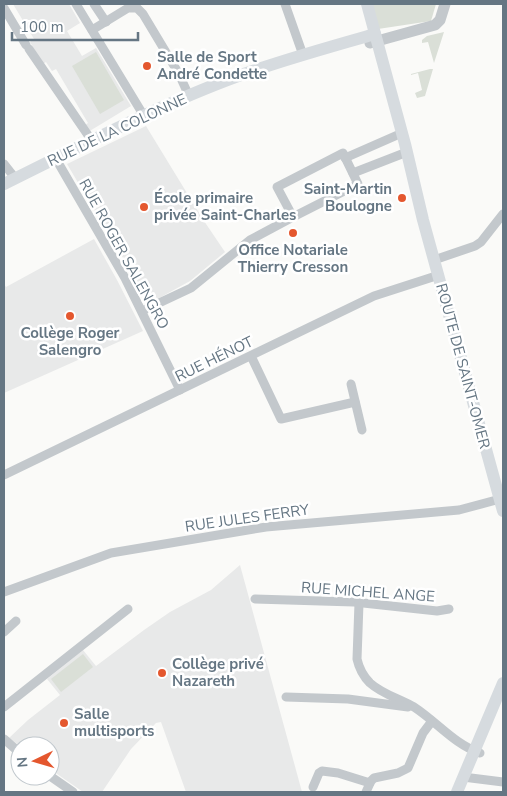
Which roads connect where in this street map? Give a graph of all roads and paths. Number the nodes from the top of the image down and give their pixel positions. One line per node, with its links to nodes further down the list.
1 (76, 4): 9 (street)
2 (94, 4): 8 (street)
3 (285, 4): 11 (street)
4 (359, 4): 10 (main road, ROUTE DE SAINT-OMER)
5 (367, 4): 10 (main road, ROUTE DE SAINT-OMER)
6 (445, 4): 10 (street)
7 (4, 8): 15 (street)
8 (106, 22): 9 (street); 12 (street)
9 (92, 30): 13 (street)
10 (373, 39): 11 (main road, RUE DE LA COLONNE); 14 (main road, ROUTE DE SAINT-OMER)
11 (304, 55): 12 (main road, RUE DE LA COLONNE)
12 (189, 96): 13 (main road, RUE DE LA COLONNE)
13 (144, 116): 15 (main road, RUE DE LA COLONNE)
14 (398, 134): 16 (main road, ROUTE DE SAINT-OMER); 17 (street)
15 (92, 141): 18 (main road, RUE DE LA COLONNE)
16 (403, 154): 20 (street); 24 (main road, ROUTE DE SAINT-OMER)
17 (345, 158): 20 (street); 23 (street)
18 (56, 159): 21 (main road, RUE DE LA COLONNE); 26 (street, RUE ROGER SALENGRO)
19 (4, 164): 21 (street)
20 (353, 173): 23 (street)
21 (9, 181)
22 (503, 214): 24 (street)
23 (293, 217): 26 (street)
24 (434, 260): 25 (main road, ROUTE DE SAINT-OMER)
25 (439, 275): 27 (street, RUE HÉNOT); 33 (main road, ROUTE DE SAINT-OMER)
26 (142, 311): 29 (street, RUE ROGER SALENGRO)
27 (250, 356): 29 (street, RUE HÉNOT); 30 (street)
28 (351, 384): 30 (street)
29 (180, 390): 32 (street, RUE HÉNOT)
30 (355, 402): 31 (street)
31 (362, 430)
32 (4, 475)
33 (502, 505): 34 (street, RUE JULES FERRY)
34 (4, 592)
35 (254, 599): 36 (street, RUE MICHEL ANGE)
36 (359, 603): 38 (street, RUE MICHEL ANGE); 45 (street)
37 (128, 609): 44 (street)
38 (449, 609)
39 (16, 621): 40 (street)
40 (4, 632)
41 (503, 683): 47 (main road)
42 (286, 697): 45 (street)
43 (503, 697): 47 (main road)
44 (4, 707)
45 (414, 707): 46 (street)
46 (432, 721): 47 (street); 51 (street)
47 (477, 752): 48 (main road)
48 (467, 777): 49 (street); 55 (main road); 56 (main road)
49 (503, 782)
50 (60, 783): 53 (street)
51 (370, 783): 52 (street); 54 (street)
52 (313, 787)
53 (73, 792)
54 (366, 792)
55 (457, 792)
56 (464, 792)

